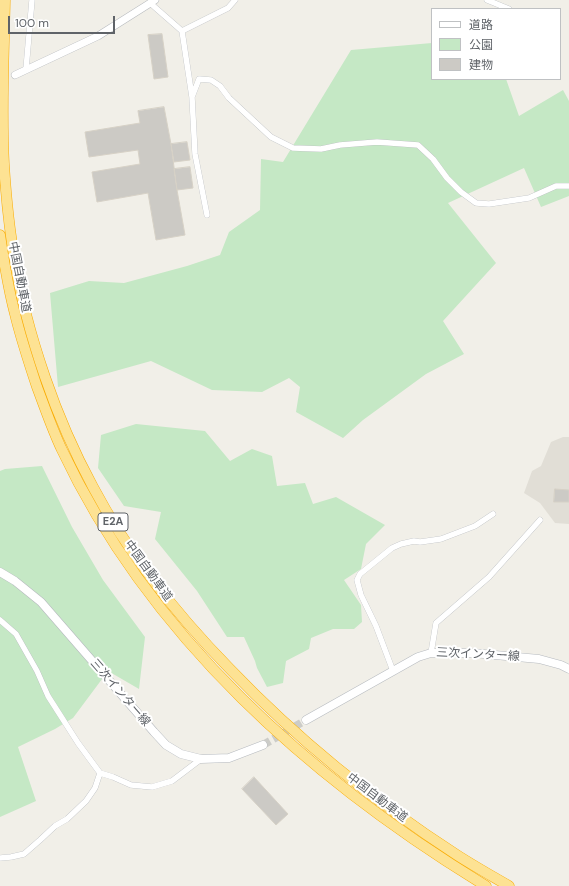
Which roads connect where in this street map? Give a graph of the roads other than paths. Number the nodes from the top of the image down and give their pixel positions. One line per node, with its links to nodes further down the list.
1 (5, 0): 27 (highway, 中国自動車道 / E2A)
2 (32, 0): 8 (street)
3 (235, 0): 7 (street)
4 (487, 0): 6 (street)
5 (152, 1): 7 (street); 8 (street)
6 (507, 8)
7 (182, 31): 10 (street)
8 (26, 69): 9 (street)
9 (15, 75)
10 (192, 96): 11 (street); 12 (street)
11 (569, 186)
12 (207, 215)
13 (0, 235): 26 (highway, 中国自動車道 / E2A)
14 (493, 514): 20 (street)
15 (540, 520): 18 (street)
16 (0, 572): 23 (main road, 三次インター線)
17 (0, 620): 24 (street)
18 (431, 653): 19 (main road, 三次インター線); 20 (main road, 三次インター線)
19 (569, 669)
20 (393, 671): 21 (main road, 三次インター線)
21 (306, 720)
22 (263, 745): 23 (main road, 三次インター線)
23 (201, 759): 24 (street)
24 (100, 773): 25 (street)
25 (0, 858)
26 (486, 886)
27 (509, 886)

